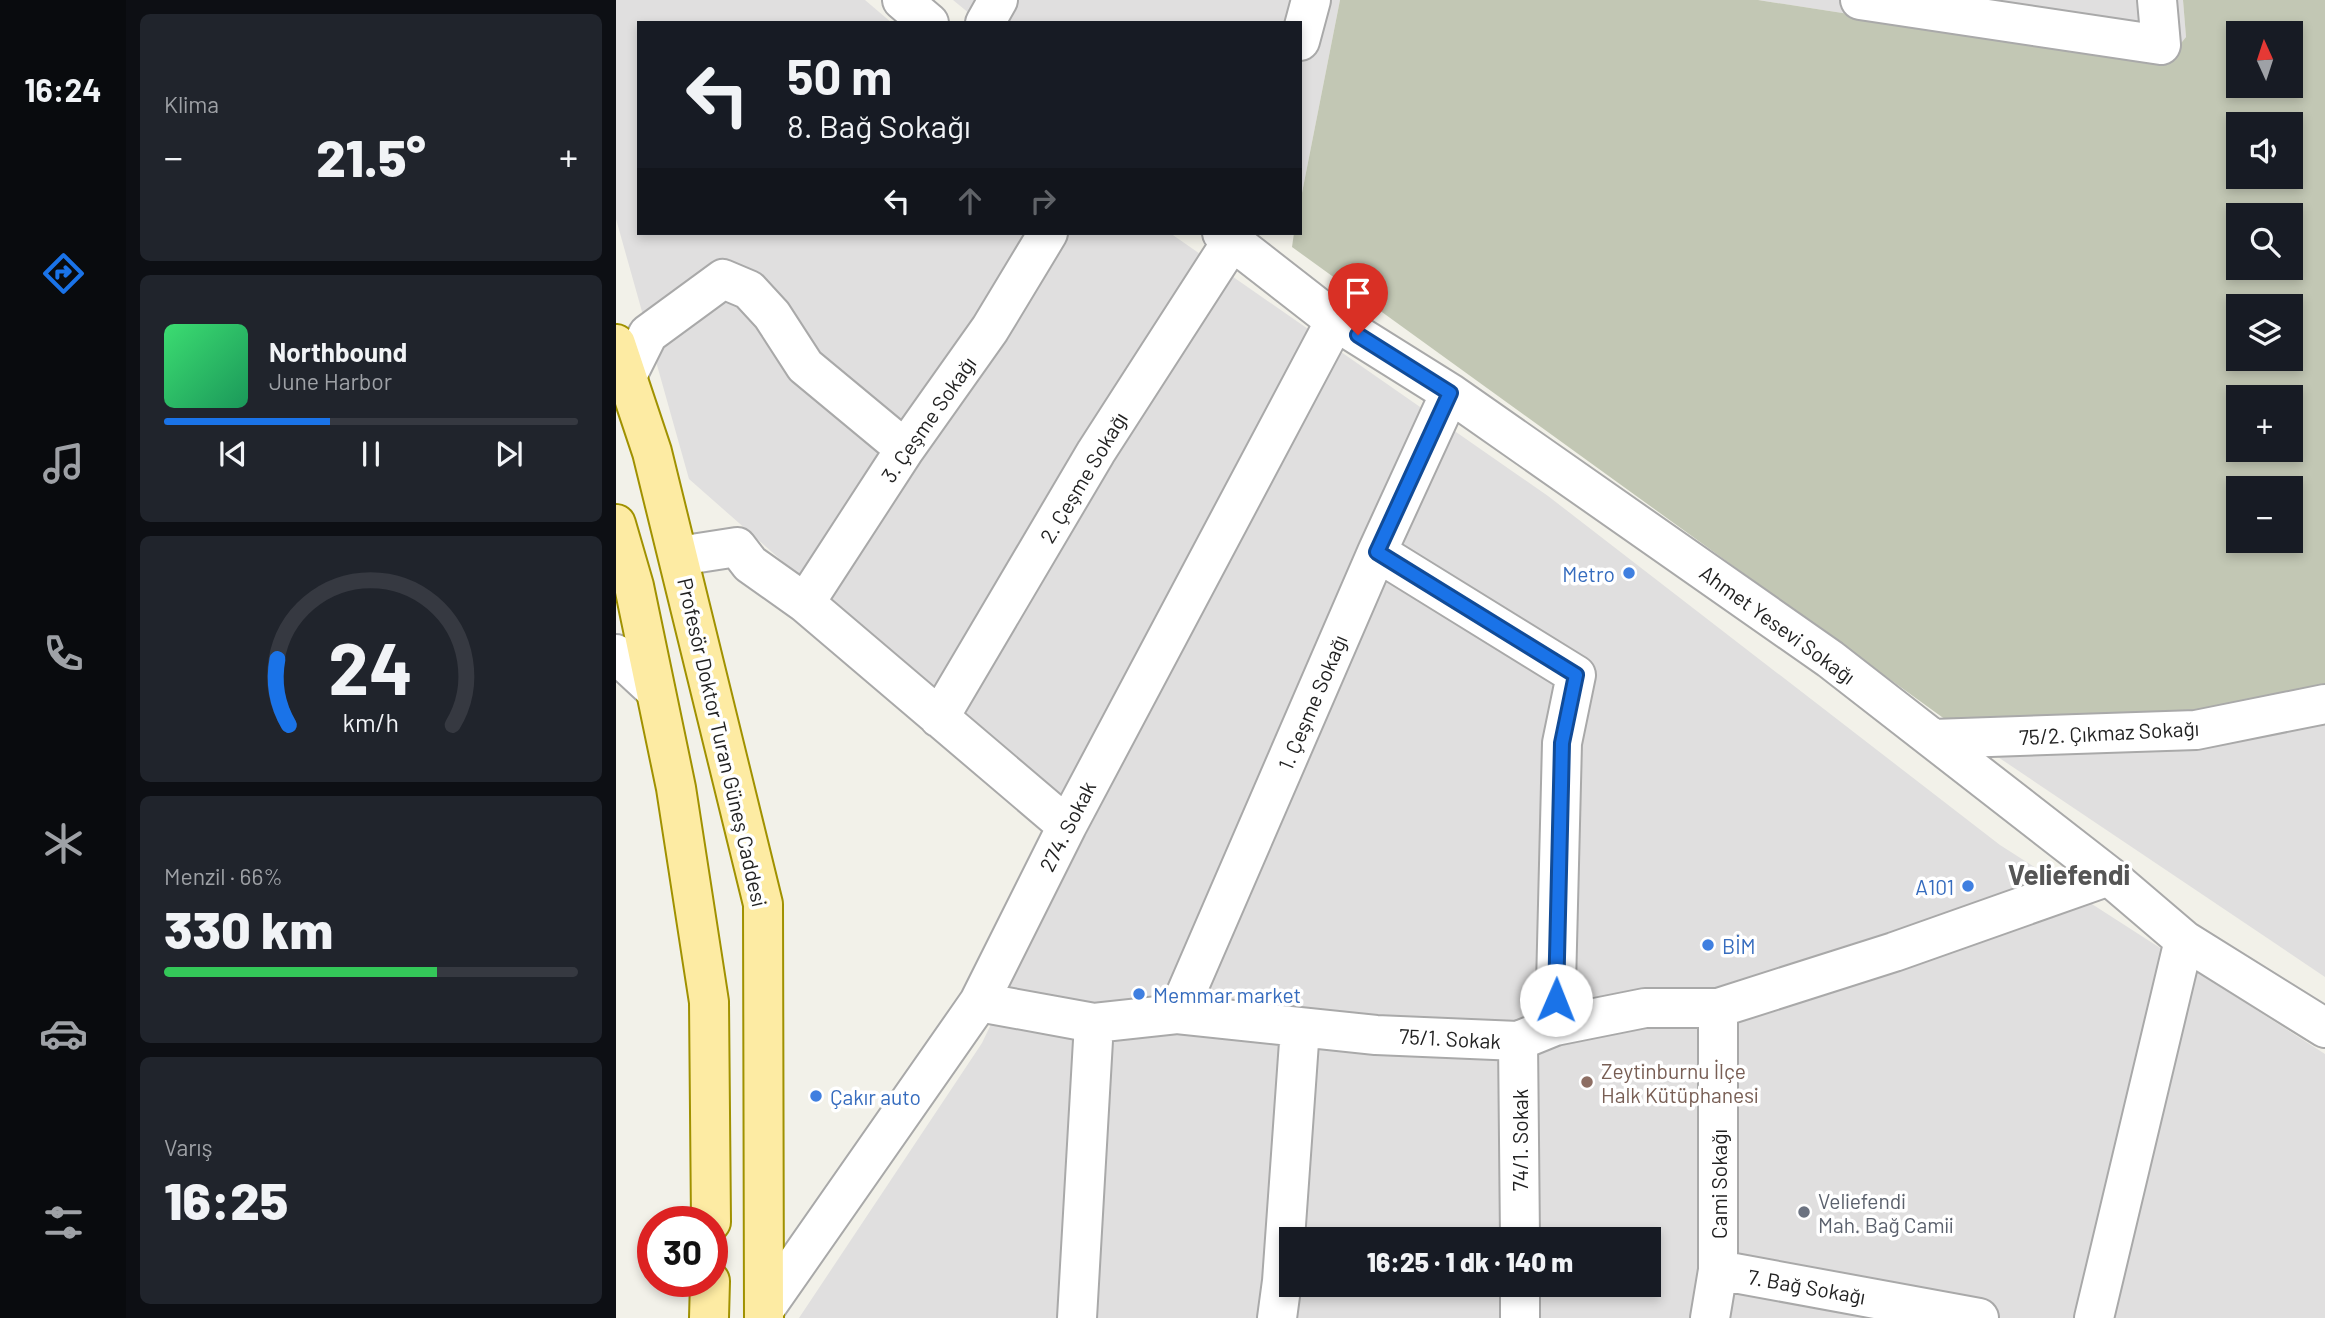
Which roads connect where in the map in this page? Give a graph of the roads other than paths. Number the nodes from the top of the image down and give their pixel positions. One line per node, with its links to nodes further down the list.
1 (902, 0): 6 (street)
2 (998, 0): 7 (street)
3 (1311, 0): 8 (street)
4 (1860, 0): 5 (street)
5 (2157, 0)
6 (927, 21)
7 (986, 21)
8 (1302, 34)
9 (1047, 235): 14 (street, 3. Çeşme Sokağı)
10 (1231, 235): 11 (street, Ahmet Yesevi Sokağı); 23 (street, 2. Çeşme Sokağı)
11 (1335, 321): 13 (street, Ahmet Yesevi Sokağı); 25 (street, 274. Sokak)
12 (621, 361): 14 (street); 17 (main road, Profesör Doktor Turan Güneş Caddesi)
13 (1450, 393): 16 (street, 1. Çeşme Sokağı); 24 (street, Ahmet Yesevi Sokağı)
14 (905, 449): 19 (street, 3. Çeşme Sokağı)
15 (616, 524): 18 (main road)
16 (1377, 552): 30 (street, 1. Çeşme Sokağı); 32 (street)
17 (679, 556): 19 (street); 41 (main road, Profesör Doktor Turan Güneş Caddesi)
18 (625, 587): 21 (main road)
19 (805, 603): 23 (street)
20 (616, 654): 21 (street)
21 (655, 690): 36 (main road)
22 (2325, 704): 24 (street, 75/2. Çıkmaz Sokağı)
23 (939, 718): 25 (street)
24 (1933, 739): 26 (street, Ahmet Yesevi Sokağı)
25 (1067, 826): 28 (street, 274. Sokak)
26 (2109, 876): 27 (street, Ahmet Yesevi Sokağı); 29 (street, 75/1. Sokak)
27 (2184, 940): 34 (street, Ahmet Yesevi Sokağı); 48 (street)
28 (979, 1002): 31 (street, 75/1. Sokak); 41 (street, 274. Sokak)
29 (1718, 1008): 32 (street, 75/1. Sokak); 38 (street, Cami Sokağı)
30 (1177, 1014): 31 (street, 75/1. Sokak); 33 (street, 75/1. Sokak)
31 (1094, 1023): 43 (street)
32 (1555, 1026): 35 (street, 75/1. Sokak)
33 (1300, 1028): 35 (street, 75/1. Sokak); 44 (street)
34 (2325, 1028)
35 (1518, 1041): 37 (street, 74/1. Sokak)
36 (711, 1206)
37 (1520, 1227)
38 (1718, 1270): 46 (street, Cami Sokağı); 47 (street, 7. Bağ Sokağı)
39 (710, 1297): 42 (main road)
40 (1520, 1297): 45 (street)
41 (764, 1314)
42 (709, 1318)
43 (1077, 1318)
44 (1277, 1318)
45 (1521, 1318)
46 (1710, 1318)
47 (1979, 1318)
48 (2094, 1318)

